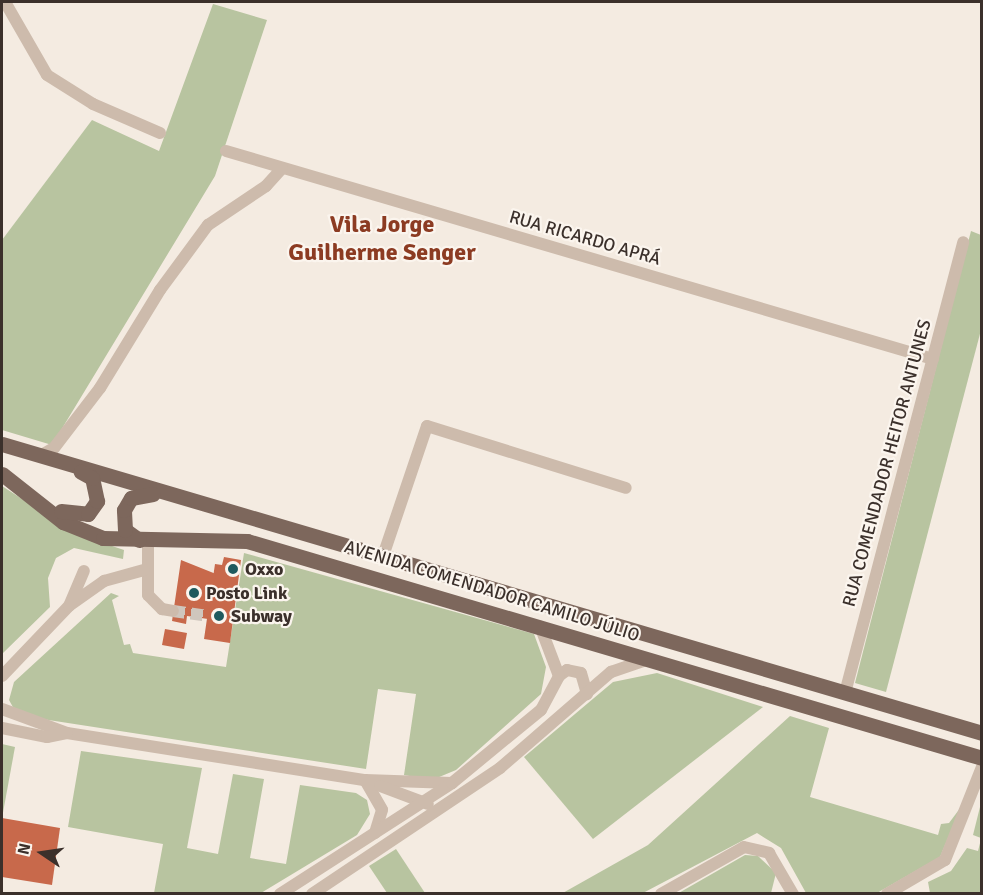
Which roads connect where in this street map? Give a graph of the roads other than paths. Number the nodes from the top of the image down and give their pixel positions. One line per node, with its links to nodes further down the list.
1 (5, 2): 2 (street)
2 (160, 133)
3 (226, 151): 4 (street, RUA RICARDO APRÁ)
4 (282, 168): 6 (street, RUA RICARDO APRÁ); 8 (street)
5 (963, 242): 6 (street, RUA COMENDADOR HEITOR ANTUNES)
6 (933, 359): 24 (street, RUA COMENDADOR HEITOR ANTUNES)
7 (2, 444): 8 (main road, AVENIDA COMENDADOR CAMILO JÚLIO)
8 (39, 456): 9 (main road, AVENIDA COMENDADOR CAMILO JÚLIO)
9 (66, 463): 12 (main road); 13 (main road, AVENIDA COMENDADOR CAMILO JÚLIO)
10 (2, 474): 12 (main road, AVENIDA COMENDADOR CAMILO JÚLIO)
11 (626, 488): 15 (street)
12 (24, 490): 14 (main road, AVENIDA COMENDADOR CAMILO JÚLIO)
13 (168, 495): 14 (main road); 15 (main road, AVENIDA COMENDADOR CAMILO JÚLIO)
14 (148, 542): 16 (street); 20 (main road, AVENIDA COMENDADOR CAMILO JÚLIO)
15 (383, 556): 24 (main road, AVENIDA COMENDADOR CAMILO JÚLIO)
16 (144, 570): 18 (street); 19 (street)
17 (84, 572): 18 (street)
18 (69, 606): 22 (street)
19 (173, 611)
20 (540, 626): 21 (main road, AVENIDA COMENDADOR CAMILO JÚLIO); 23 (street)
21 (650, 659): 25 (street); 30 (main road, AVENIDA COMENDADOR CAMILO JÚLIO)
22 (2, 676)
23 (559, 676): 25 (street); 33 (street)
24 (845, 693): 29 (main road, AVENIDA COMENDADOR CAMILO JÚLIO)
25 (587, 694): 37 (street)
26 (2, 709): 28 (street)
27 (2, 728): 28 (street)
28 (67, 733): 32 (street)
29 (981, 733)
30 (981, 758)
31 (981, 767): 43 (street)
32 (365, 780): 34 (street); 36 (street); 38 (street)
33 (452, 783): 34 (street); 35 (street)
34 (424, 785): 35 (street)
35 (440, 792): 36 (street); 37 (street)
36 (424, 802): 37 (street); 38 (street)
37 (445, 808): 40 (street)
38 (375, 834): 39 (street)
39 (280, 894)
40 (312, 894)
41 (661, 894): 42 (street)
42 (793, 894)
43 (887, 894)

